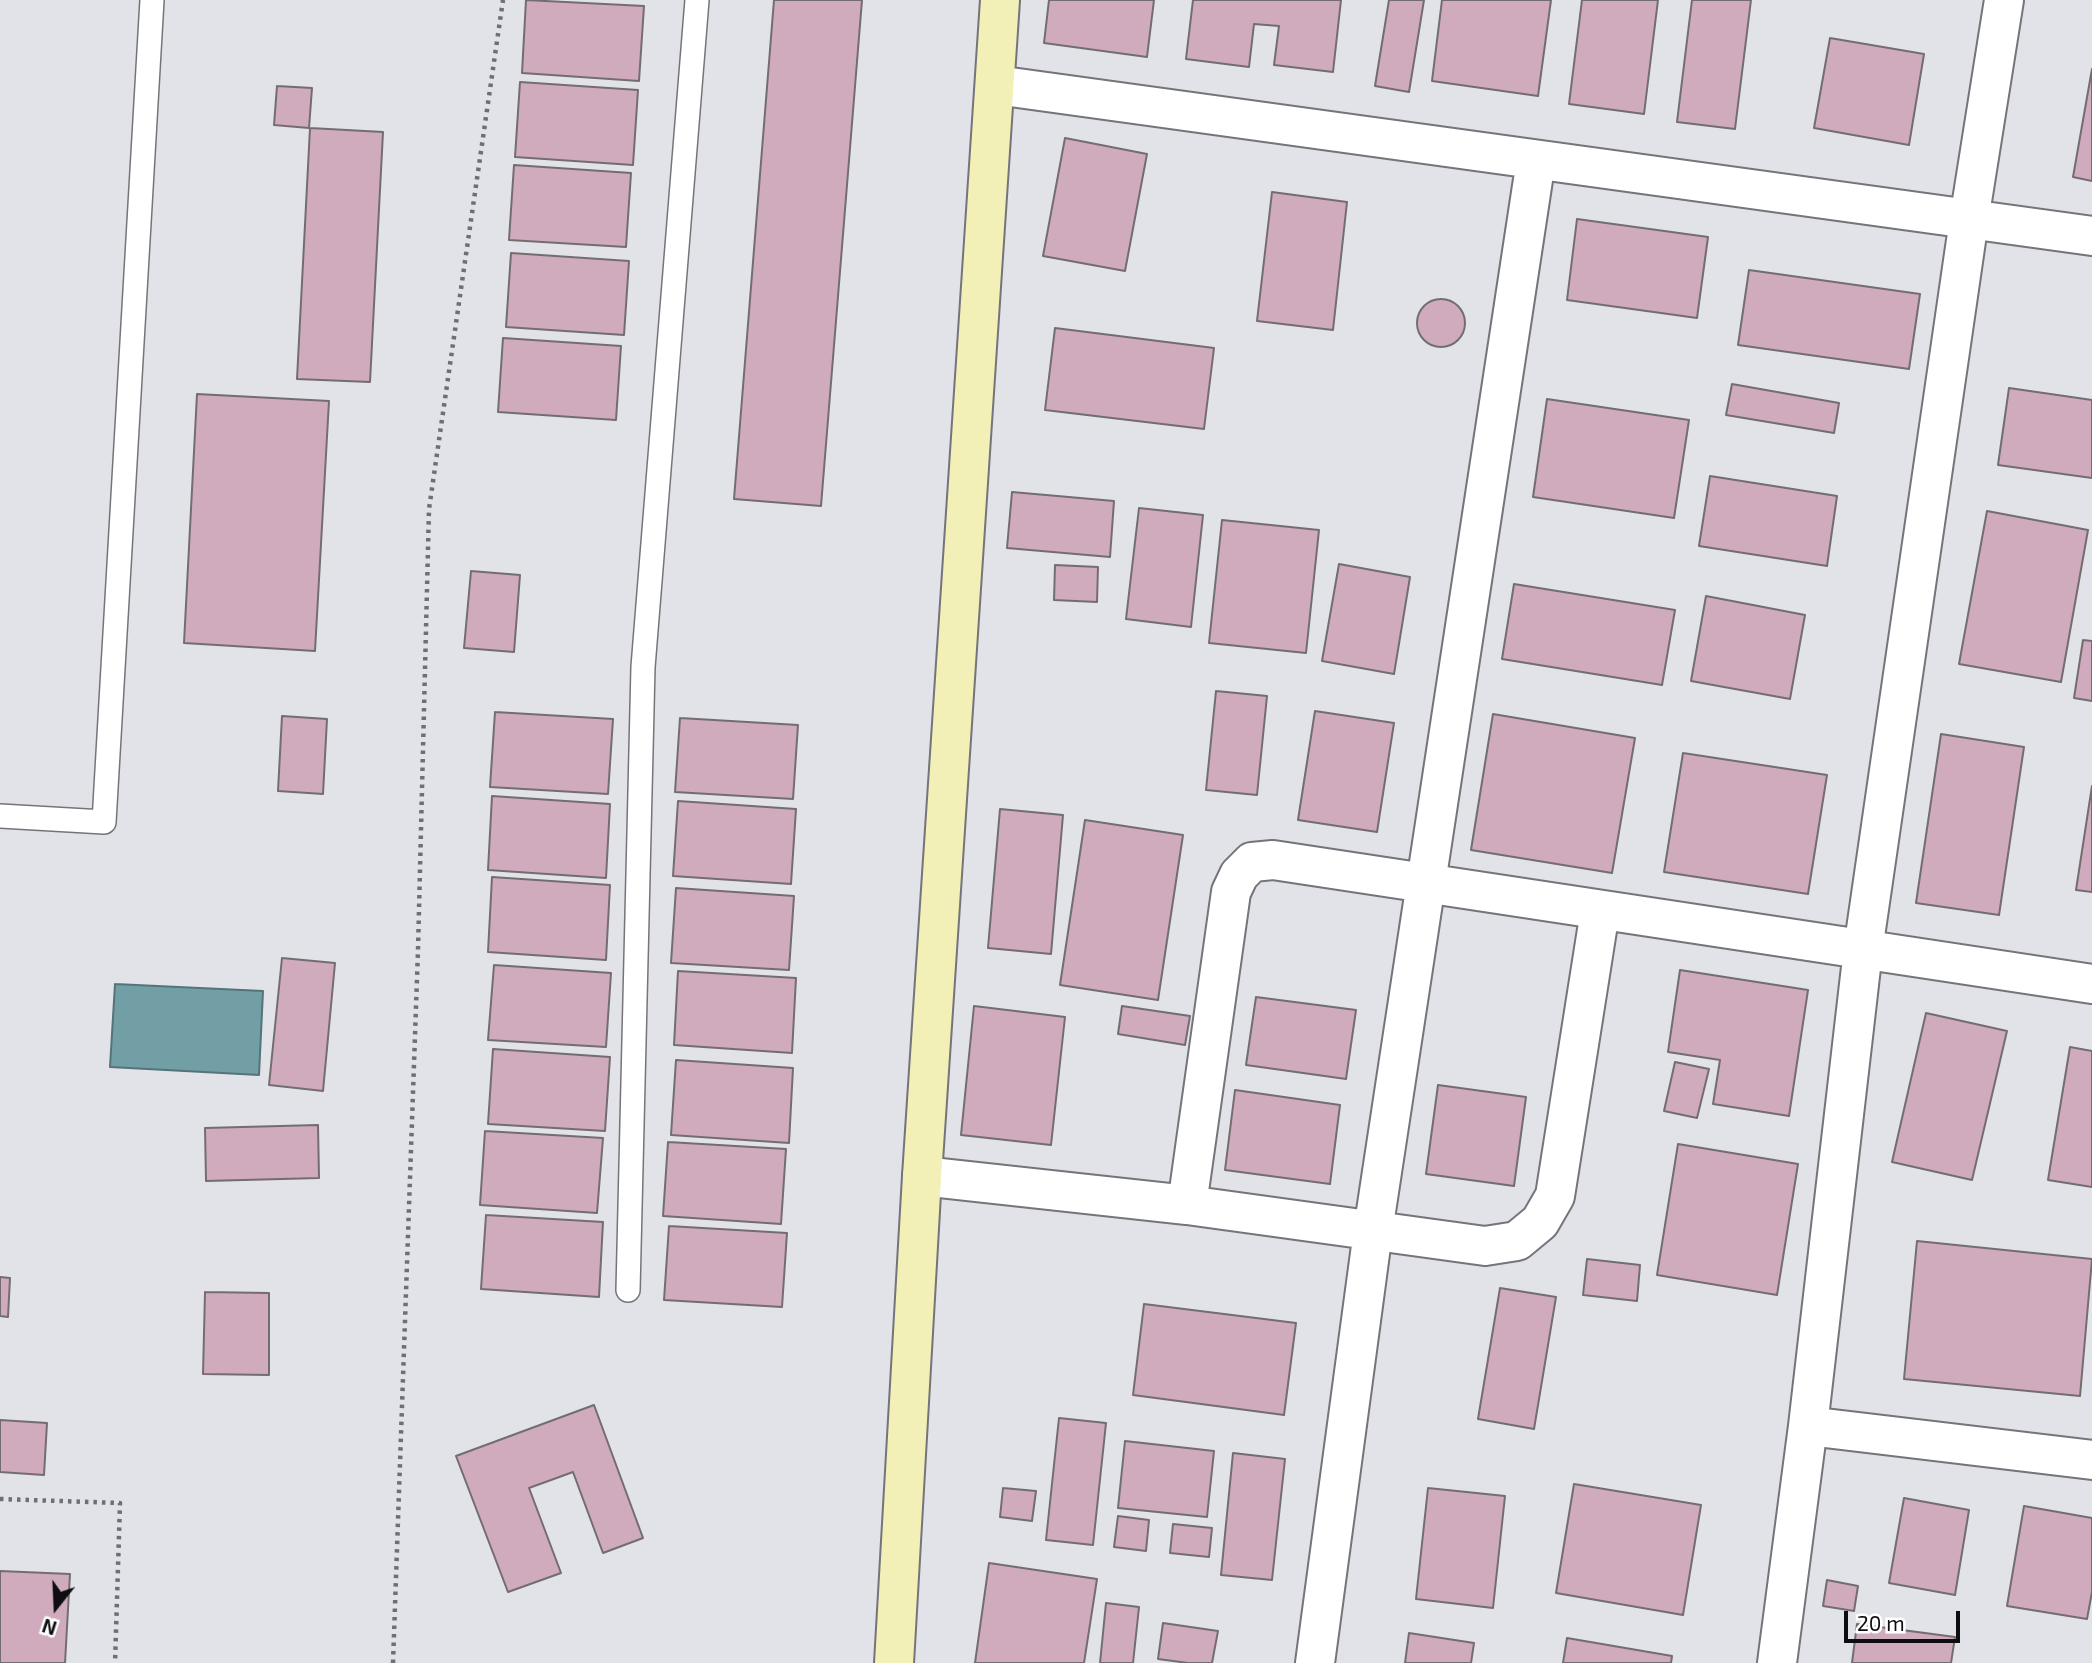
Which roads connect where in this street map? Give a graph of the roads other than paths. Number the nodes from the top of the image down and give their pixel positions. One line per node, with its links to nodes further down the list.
1 (152, 0): 9 (lane)
2 (697, 0): 17 (lane)
3 (1000, 0): 5 (street)
4 (2004, 0): 7 (street)
5 (996, 85): 6 (street); 14 (street)
6 (1536, 160): 7 (street); 10 (street)
7 (1969, 220): 8 (street); 12 (street)
8 (2092, 236)
9 (0, 816)
10 (1427, 883): 11 (street); 15 (street); 16 (street)
11 (1600, 911): 12 (street); 16 (street)
12 (1863, 950): 13 (street); 18 (street)
13 (2092, 984)
14 (922, 1176): 15 (street); 20 (street)
15 (1187, 1205): 16 (street)
16 (1373, 1231): 21 (street)
17 (628, 1290)
18 (1808, 1426): 19 (street); 22 (street)
19 (2092, 1460)
20 (894, 1663)
21 (1315, 1663)
22 (1777, 1663)

